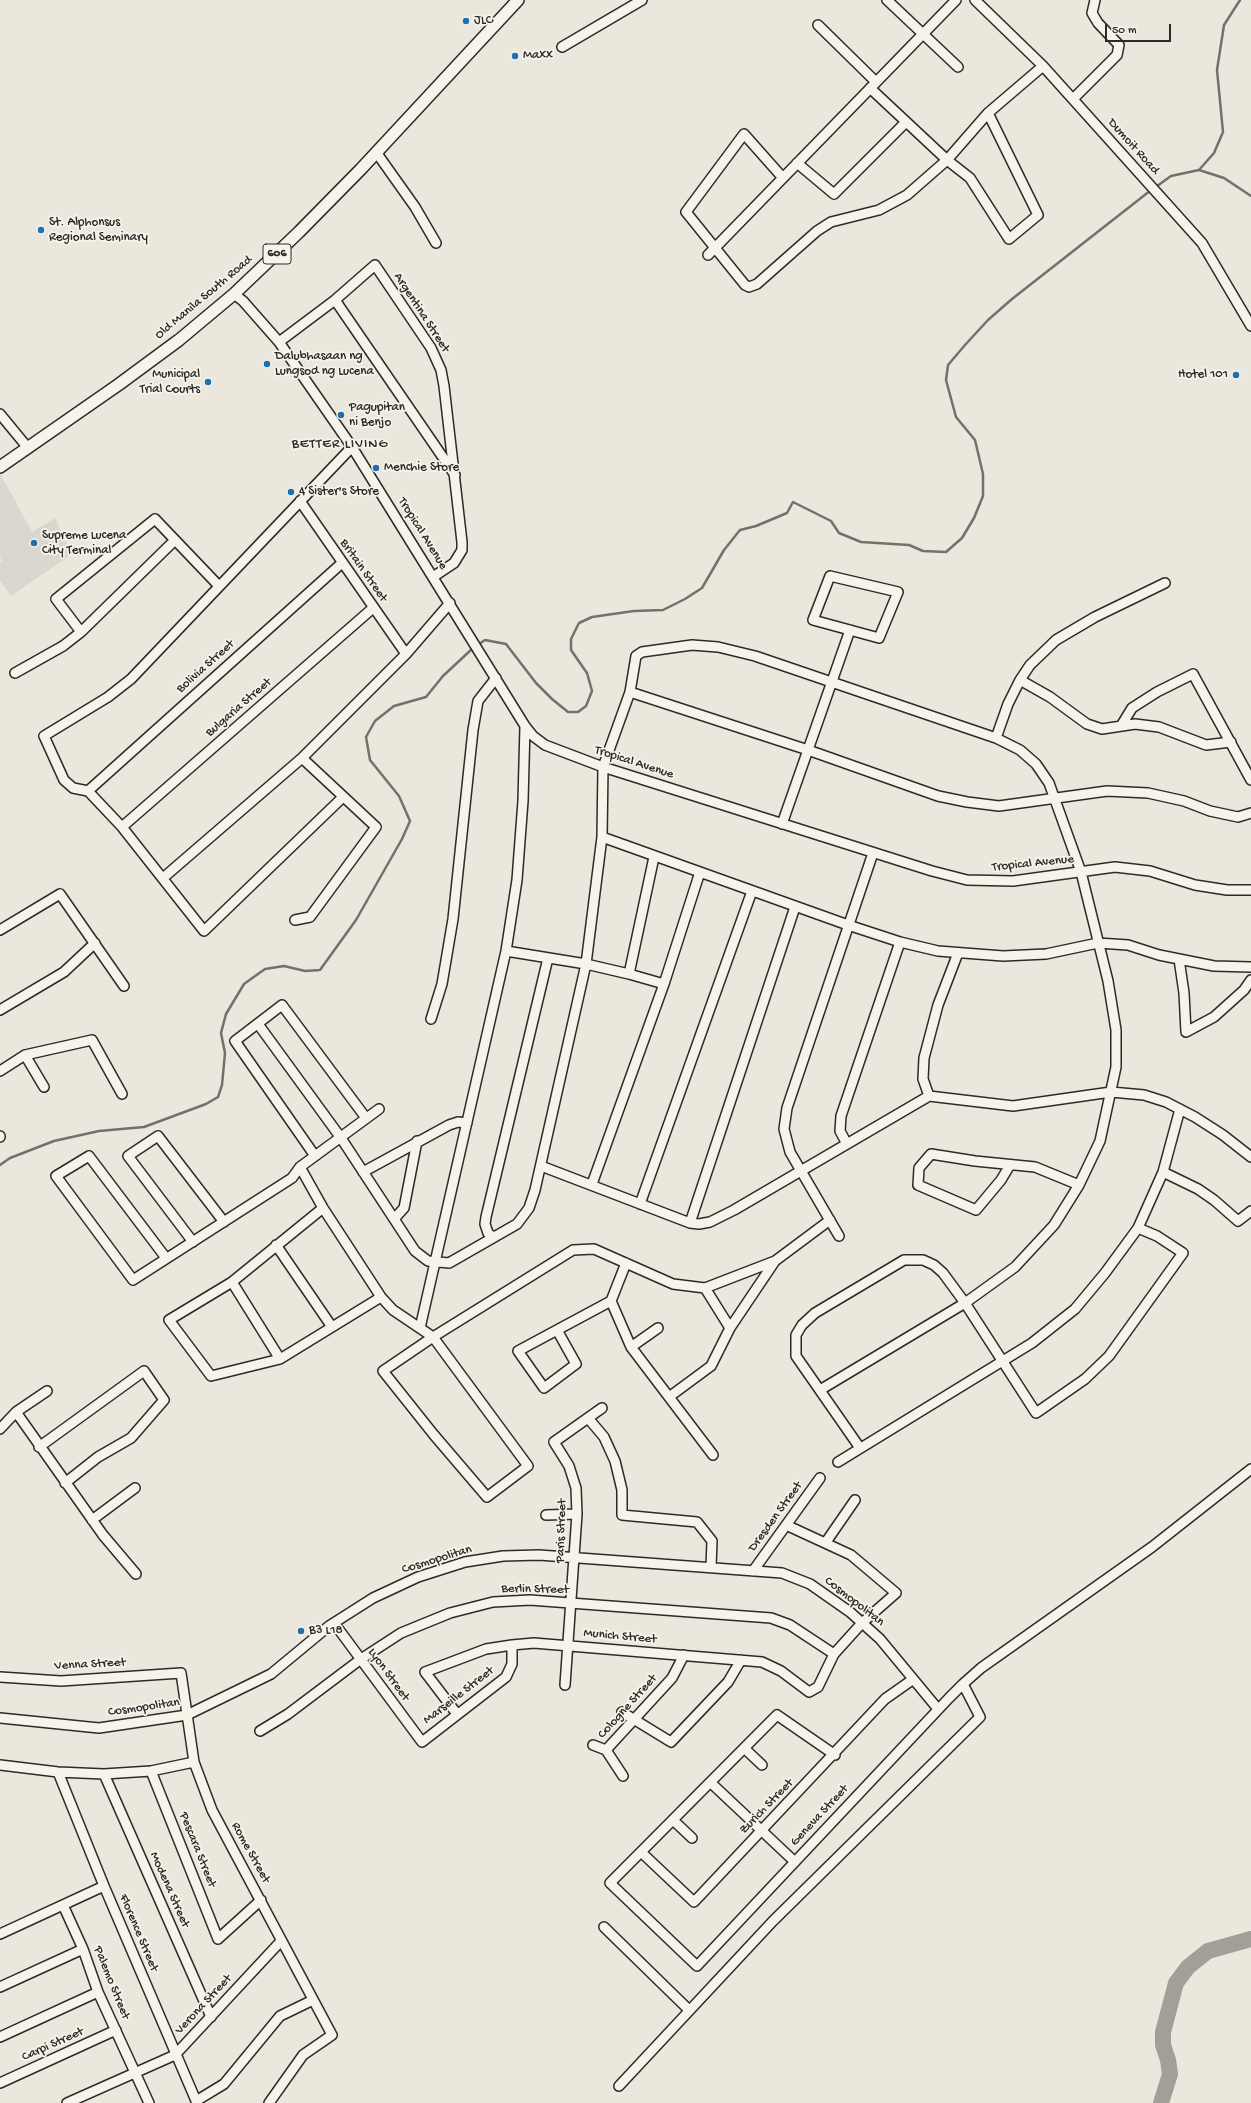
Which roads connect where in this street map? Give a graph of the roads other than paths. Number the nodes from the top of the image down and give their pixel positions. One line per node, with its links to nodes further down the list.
1 (518, 0): 16 (main road, Old Manila South Road / 606)
2 (642, 0): 9 (street)
3 (887, 0): 8 (street)
4 (956, 0): 8 (street)
5 (975, 0): 10 (street, Dumoit Road)
6 (1095, 0): 13 (street)
7 (818, 26): 12 (street)
8 (924, 34): 11 (street); 12 (street)
9 (562, 47)
10 (1043, 66): 13 (street, Dumoit Road); 14 (street)
11 (958, 67)
12 (873, 85): 15 (street); 18 (street)
13 (1073, 100): 24 (street, Dumoit Road)
14 (988, 113): 17 (street); 17 (street)
15 (906, 122): 17 (street); 18 (street)
16 (376, 152): 20 (street); 22 (main road, Old Manila South Road / 606)
17 (947, 160): 21 (street)
18 (798, 163): 19 (street)
19 (783, 178): 21 (street); 21 (street)
20 (436, 243)
21 (711, 252)
22 (234, 294): 25 (street, Tropical Avenue); 28 (main road, Old Manila South Road / 606)
23 (335, 300): 25 (street); 30 (street); 30 (street, Argentina Street)
24 (1251, 326)
25 (279, 342): 27 (street, Tropical Avenue)
26 (0, 414): 28 (street)
27 (352, 447): 31 (street); 34 (street, Tropical Avenue)
28 (28, 448): 29 (main road, Old Manila South Road / 606)
29 (0, 466)
30 (456, 476): 34 (street, Argentina Street)
31 (300, 501): 33 (street, Britain Street); 36 (street)
32 (174, 541): 36 (street); 40 (street); 40 (street)
33 (342, 563): 38 (street, Britain Street); 55 (street, Bolivia Street)
34 (433, 577): 37 (street, Tropical Avenue)
35 (1165, 583): 44 (street)
36 (219, 586): 55 (street)
37 (450, 603): 41 (street); 43 (street, Tropical Avenue)
38 (373, 608): 41 (street, Britain Street); 60 (street, Bulgaria Street)
39 (850, 630): 39 (street); 45 (street)
40 (82, 632): 42 (street)
41 (406, 654): 52 (street)
42 (15, 674)
43 (496, 678): 47 (street, Tropical Avenue); 87 (street)
44 (1020, 680): 48 (street); 49 (street)
45 (832, 683): 46 (street); 49 (street); 51 (street)
46 (630, 692): 51 (street); 53 (street)
47 (525, 726): 53 (street, Tropical Avenue); 76 (street)
48 (1121, 726): 50 (street); 50 (street)
49 (996, 738): 57 (street)
50 (1231, 742): 54 (street)
51 (808, 750): 57 (street); 59 (street)
52 (302, 758): 56 (street); 66 (street)
53 (603, 767): 59 (street, Tropical Avenue); 61 (street)
54 (1251, 780)
55 (88, 791): 60 (street)
56 (343, 797): 66 (street); 70 (street)
57 (1054, 797): 58 (street); 65 (street)
58 (1251, 813)
59 (782, 824): 62 (street, Tropical Avenue)
60 (122, 827): 66 (street)
61 (602, 837): 63 (street); 80 (street)
62 (873, 853): 65 (street, Tropical Avenue); 71 (street)
63 (654, 857): 64 (street); 82 (street)
64 (700, 872): 68 (street); 84 (street)
65 (1081, 872): 67 (street, Tropical Avenue); 75 (street)
66 (164, 878)
67 (1251, 890)
68 (752, 891): 69 (street); 112 (street)
69 (795, 907): 71 (street); 118 (street)
70 (294, 920)
71 (848, 925): 73 (street); 107 (street)
72 (0, 930): 74 (street)
73 (900, 942): 77 (street); 101 (street)
74 (95, 943): 85 (street); 86 (street)
75 (1098, 944): 77 (street); 79 (street); 92 (street)
76 (506, 951): 78 (street); 98 (street)
77 (958, 953): 94 (street)
78 (548, 958): 80 (street); 121 (street)
79 (1179, 959): 81 (street); 83 (street)
80 (586, 964): 82 (street); 105 (street)
81 (1251, 967)
82 (629, 974): 84 (street)
83 (1251, 980)
84 (664, 984): 110 (street)
85 (124, 986)
86 (0, 1010)
87 (431, 1019)
88 (258, 1024): 97 (street); 99 (street); 102 (street)
89 (25, 1055): 90 (street); 91 (street); 93 (street)
90 (0, 1071)
91 (44, 1087)
92 (1111, 1092): 94 (street); 96 (street); 111 (street)
93 (122, 1094)
94 (929, 1096): 101 (street)
95 (379, 1109): 97 (street)
96 (1180, 1109): 103 (street); 109 (street)
97 (366, 1118): 99 (street)
98 (467, 1123): 100 (street); 126 (street)
99 (341, 1138): 102 (street); 108 (street)
100 (417, 1141): 108 (street); 115 (street)
101 (847, 1144): 107 (street)
102 (315, 1156): 106 (street)
103 (1251, 1157)
104 (1010, 1165): 104 (street); 111 (street)
105 (541, 1166): 110 (street); 121 (street)
106 (300, 1168): 113 (street); 117 (street)
107 (801, 1171): 116 (street); 118 (street)
108 (363, 1172): 115 (street)
109 (1163, 1172): 114 (street); 119 (street)
110 (592, 1184): 112 (street)
111 (1079, 1186): 132 (street)
112 (640, 1204): 118 (street)
113 (323, 1208): 123 (street); 130 (street)
114 (1251, 1211)
115 (394, 1219): 126 (street)
116 (830, 1220): 120 (street); 125 (street)
117 (224, 1222): 122 (street); 122 (street)
118 (690, 1223)
119 (1138, 1228): 141 (street); 141 (street)
120 (839, 1236)
121 (493, 1237): 126 (street)
122 (193, 1242): 124 (street)
123 (276, 1245): 128 (street); 133 (street)
124 (166, 1258): 124 (street)
125 (775, 1261): 129 (street); 136 (street)
126 (436, 1263): 134 (street)
127 (626, 1263): 129 (street); 131 (street); 138 (street)
128 (232, 1282): 140 (street); 140 (street)
129 (705, 1288): 136 (street)
130 (381, 1297): 133 (street); 134 (street)
131 (611, 1301): 137 (street); 139 (street)
132 (966, 1303): 141 (street); 142 (street); 142 (street)
133 (332, 1327): 140 (street)
134 (420, 1328): 138 (street)
135 (658, 1328): 139 (street)
136 (730, 1328): 144 (street)
137 (557, 1330): 137 (street)
138 (433, 1337): 138 (street)
139 (630, 1348): 144 (street)
140 (280, 1359)
141 (1003, 1361): 150 (street)
142 (820, 1390): 150 (street)
143 (48, 1391): 146 (street)
144 (668, 1397): 151 (street)
145 (602, 1408): 147 (street, Paris Street)
146 (16, 1412): 148 (street); 149 (street)
147 (588, 1418): 158 (street, Paris Street); 164 (street)
148 (0, 1429)
149 (39, 1447): 155 (street); 155 (street)
150 (860, 1448): 152 (street)
151 (714, 1455)
152 (838, 1462)
153 (1251, 1469): 179 (street, Geneva Street)
154 (820, 1478): 161 (street, Dresden Street)
155 (65, 1483): 160 (street)
156 (134, 1488): 160 (street)
157 (855, 1500): 162 (street)
158 (577, 1514): 159 (street); 163 (street, Paris Street)
159 (546, 1515)
160 (92, 1520): 166 (street)
161 (786, 1525): 162 (street); 165 (street, Dresden Street)
162 (826, 1542): 168 (street)
163 (574, 1557): 164 (street, Cosmopolitan); 167 (street, Paris Street); 169 (street, Cosmopolitan)
164 (711, 1568): 165 (street, Cosmopolitan)
165 (753, 1571): 168 (street, Cosmopolitan)
166 (136, 1574)
167 (571, 1603): 171 (street, Paris Street); 172 (street, Berlin Street); 174 (street, Berlin Street)
168 (862, 1622): 172 (street); 178 (street, Cosmopolitan)
169 (334, 1623): 174 (street, Lyon Street); 184 (street, Cosmopolitan)
170 (512, 1645): 171 (street, Munich Street); 183 (street, Marseille Street); 183 (street, Munich Street)
171 (568, 1646): 173 (street, Munich Street); 180 (street, Paris Street)
172 (834, 1654): 175 (street, Munich Street)
173 (684, 1655): 175 (street, Munich Street); 186 (street, Cologne Street)
174 (361, 1659): 187 (street, Berlin Street); 188 (street, Lyon Street)
175 (741, 1660): 186 (street)
176 (181, 1673): 177 (street, Venna Street); 184 (street, Rome Street)
177 (0, 1677)
178 (912, 1680): 181 (street, Cosmopolitan); 192 (street, Zurich Street)
179 (963, 1684): 181 (street, Geneva Street); 216 (street)
180 (565, 1685)
181 (938, 1709): 205 (street, Geneva Street)
182 (622, 1712): 186 (street)
183 (457, 1714): 188 (street, Marseille Street)
184 (187, 1715): 185 (street, Cosmopolitan); 193 (street, Rome Street)
185 (0, 1718)
186 (634, 1719): 191 (street, Cologne Street)
187 (260, 1731)
188 (422, 1742)
189 (593, 1745): 191 (street)
190 (744, 1748): 192 (street); 195 (street); 200 (street)
191 (606, 1750): 199 (street, Cologne Street)
192 (834, 1755): 202 (street, Zurich Street)
193 (194, 1762): 196 (street); 207 (street, Rome Street)
194 (0, 1765): 197 (street)
195 (762, 1765)
196 (151, 1770): 198 (street); 207 (street, Pescara Street)
197 (58, 1772): 198 (street); 206 (street, Florence Street)
198 (104, 1774): 217 (street, Modena Street)
199 (623, 1776)
200 (710, 1782): 201 (street); 202 (street)
201 (673, 1820): 203 (street); 204 (street)
202 (762, 1831): 204 (street, Zurich Street); 205 (street)
203 (692, 1838)
204 (641, 1852): 205 (street, Geneva Street)
205 (795, 1862)
206 (104, 1886): 208 (street); 220 (street, Florence Street)
207 (261, 1900): 211 (street, Rome Street)
208 (63, 1905): 210 (street); 212 (street, Palemo Street)
209 (604, 1927): 216 (street)
210 (0, 1934)
211 (281, 1941): 215 (street, Rome Street); 217 (street, Verona Street)
212 (83, 1949): 213 (street); 214 (street, Palemo Street)
213 (0, 1987)
214 (98, 1992): 218 (street, Palemo Street); 219 (street)
215 (313, 2000): 224 (street); 227 (street, Rome Street)
216 (689, 2010): 223 (street)
217 (211, 2017): 220 (street, Verona Street)
218 (116, 2030): 221 (street, Palemo Street); 222 (street, Carpi Street)
219 (0, 2037)
220 (176, 2055): 221 (street, Verona Street); 224 (street, Florence Street)
221 (135, 2072): 225 (street, Verona Street); 226 (street, Palemo Street)
222 (0, 2083)
223 (619, 2086)
224 (197, 2102)
225 (67, 2103)
226 (149, 2103)
227 (269, 2103)

